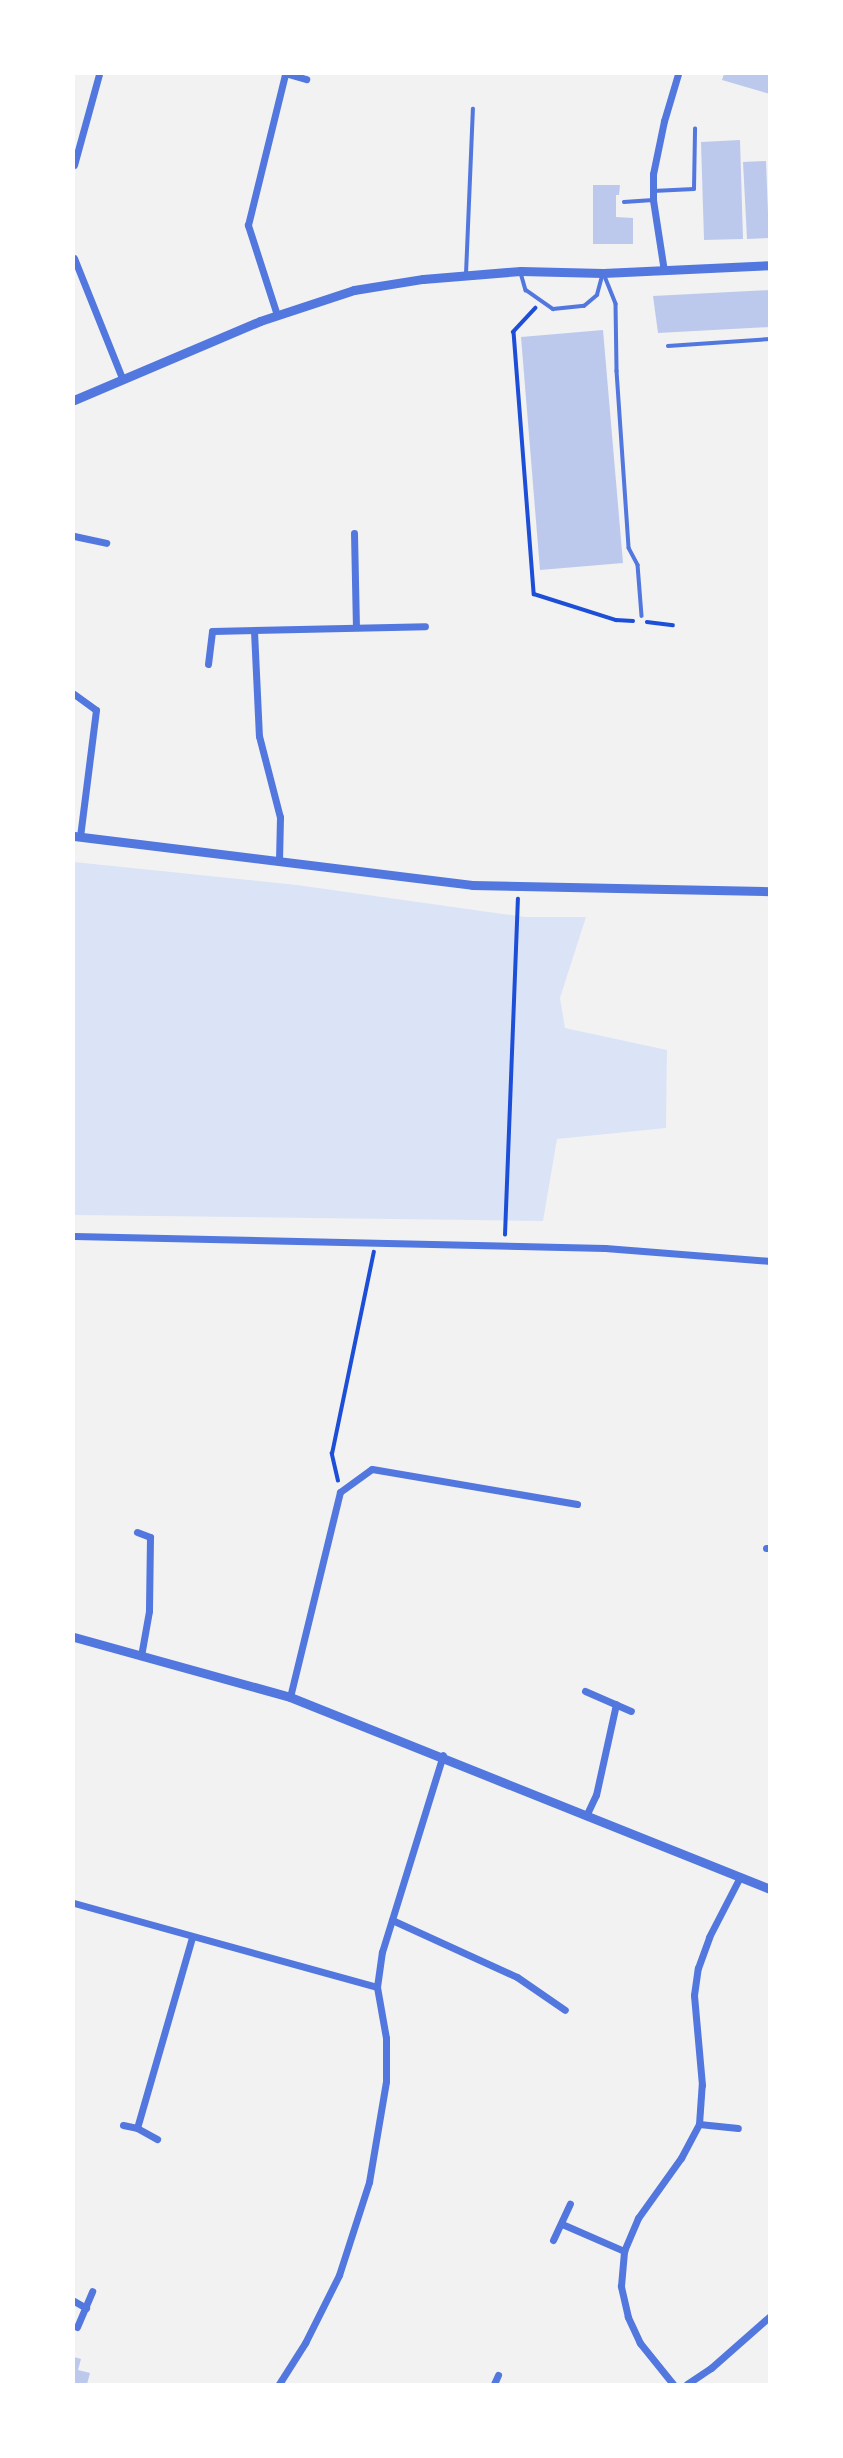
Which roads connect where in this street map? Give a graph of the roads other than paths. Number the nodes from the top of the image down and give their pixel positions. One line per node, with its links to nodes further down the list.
1 (99, 74): 7 (street)
2 (287, 74): 4 (street); 17 (street)
3 (678, 74): 8 (street)
4 (306, 79)
5 (473, 109): 16 (lane)
6 (695, 129): 8 (lane)
7 (74, 165)
8 (653, 191): 9 (street)
9 (653, 201): 10 (lane); 14 (street)
10 (624, 202)
11 (74, 258): 20 (street)
12 (769, 265): 14 (street)
13 (521, 271): 15 (street); 15 (lane); 16 (street)
14 (664, 271): 15 (street)
15 (603, 273): 25 (lane)
16 (466, 276): 17 (street)
17 (277, 315): 20 (street)
18 (769, 339): 19 (lane)
19 (668, 346)
20 (122, 378): 21 (street)
21 (74, 400)
22 (354, 533): 26 (street)
23 (74, 536): 24 (street)
24 (106, 543)
25 (642, 616)
26 (356, 626): 27 (street); 28 (street)
27 (425, 626)
28 (254, 631): 29 (street); 32 (street)
29 (208, 664)
30 (74, 694): 31 (street)
31 (77, 836): 32 (street)
32 (279, 862): 33 (street)
33 (769, 891)
34 (74, 1236): 35 (street)
35 (769, 1261)
36 (577, 1504): 41 (street)
37 (137, 1532): 39 (street)
38 (74, 1637): 39 (street)
39 (141, 1656): 41 (street)
40 (585, 1691): 42 (street)
41 (290, 1697): 44 (street)
42 (616, 1703): 43 (street); 45 (street)
43 (631, 1711)
44 (443, 1755): 45 (street); 49 (street)
45 (586, 1816): 46 (street)
46 (739, 1879): 47 (street); 53 (street)
47 (769, 1889)
48 (74, 1903): 50 (street)
49 (392, 1920): 51 (street); 52 (street)
50 (192, 1937): 51 (street); 55 (street)
51 (377, 1987): 68 (street)
52 (565, 2010)
53 (699, 2124): 56 (street); 61 (street)
54 (123, 2126): 55 (street)
55 (137, 2127): 57 (street)
56 (738, 2128)
57 (157, 2138)
58 (570, 2204): 59 (street)
59 (562, 2224): 60 (street); 61 (street)
60 (553, 2240)
61 (624, 2251): 70 (street)
62 (92, 2291): 64 (street)
63 (74, 2301): 64 (street)
64 (86, 2308): 66 (street)
65 (769, 2316): 71 (street)
66 (77, 2327)
67 (498, 2375): 69 (street)
68 (279, 2385)
69 (494, 2385)
70 (673, 2385)
71 (687, 2385)

